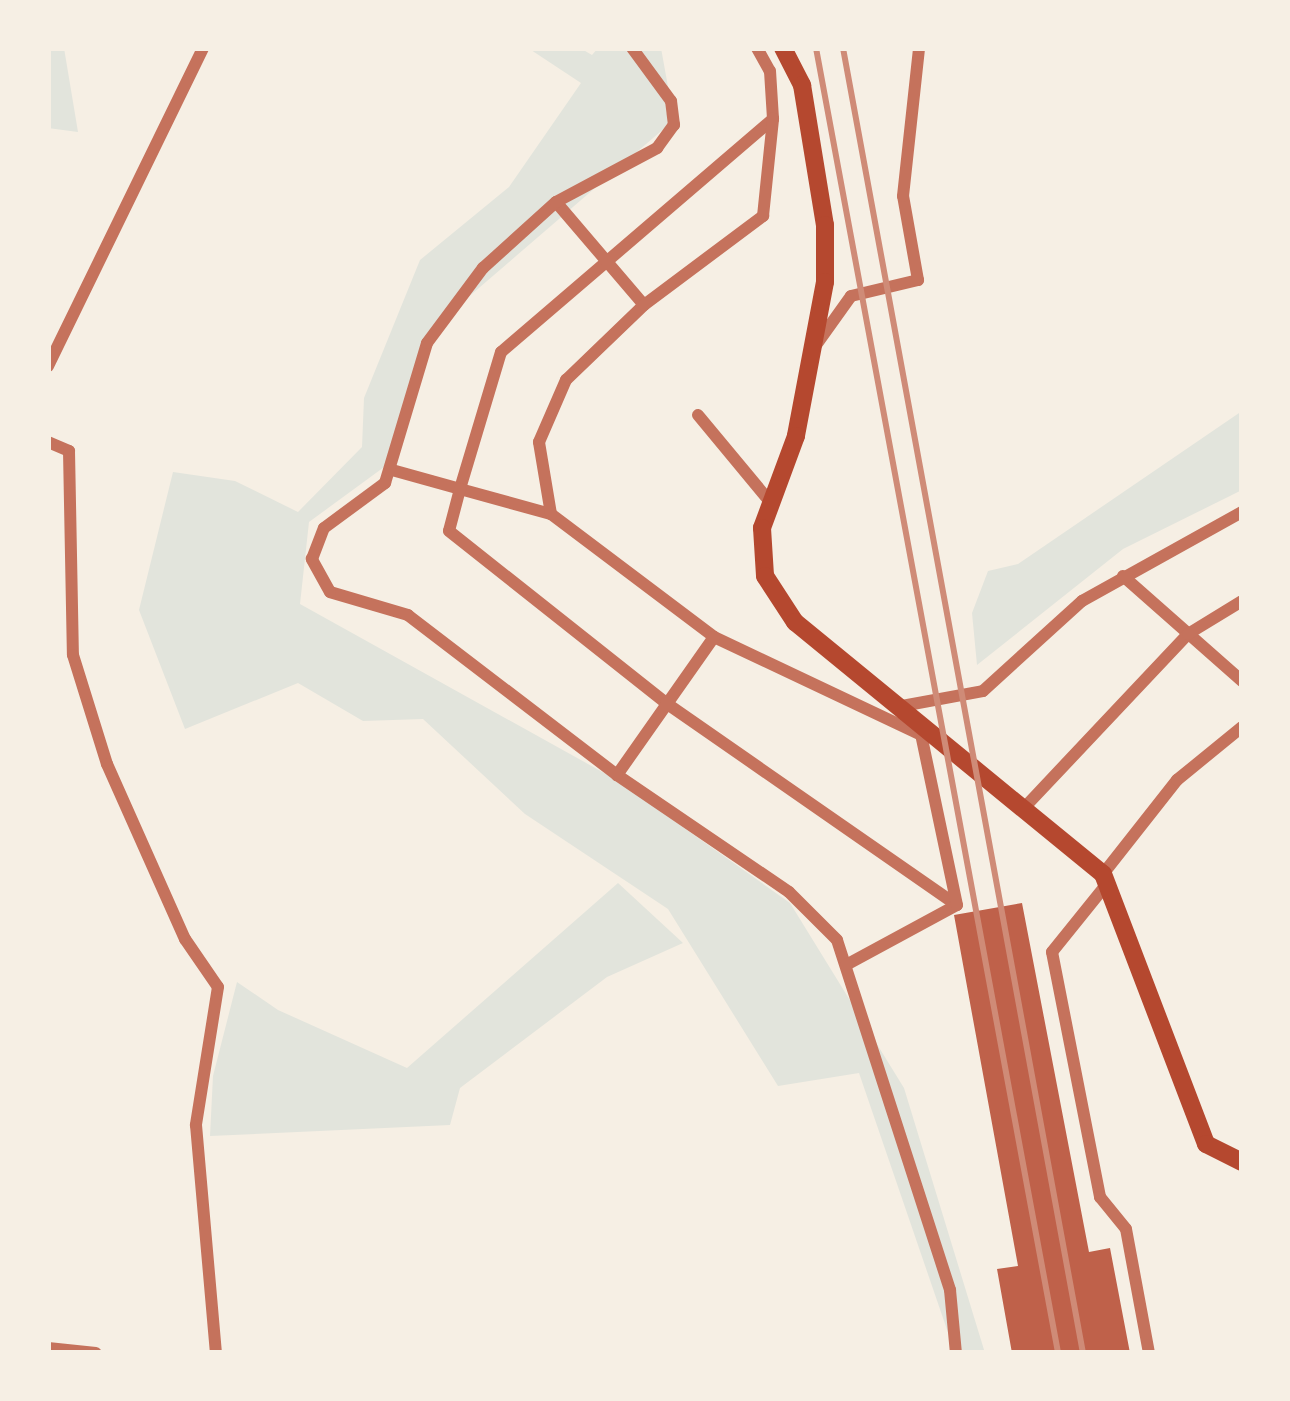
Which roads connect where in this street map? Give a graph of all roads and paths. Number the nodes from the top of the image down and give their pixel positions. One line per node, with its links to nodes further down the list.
1 (203, 48): 11 (street)
2 (632, 48): 7 (street)
3 (757, 48): 6 (street)
4 (783, 48): 10 (main road)
5 (919, 48): 10 (street)
6 (773, 118): 8 (street); 9 (street)
7 (556, 202): 8 (street); 14 (street)
8 (607, 261): 9 (street); 15 (street)
9 (644, 305): 18 (street)
10 (815, 346): 16 (main road)
11 (48, 366)
12 (698, 415): 16 (street)
13 (48, 442): 36 (street)
14 (392, 470): 15 (street); 28 (street)
15 (460, 489): 18 (street); 24 (street)
16 (771, 503): 25 (main road)
17 (1242, 512): 19 (street)
18 (551, 514): 22 (street)
19 (1123, 577): 21 (street); 25 (street)
20 (1242, 601): 21 (street)
21 (1188, 634): 23 (street); 29 (street)
22 (714, 637): 24 (street); 27 (street)
23 (1242, 681)
24 (666, 704): 28 (street); 31 (street)
25 (902, 706): 27 (main road)
26 (1242, 727): 30 (street)
27 (920, 729): 29 (main road); 31 (street)
28 (616, 775): 32 (street)
29 (1024, 808): 30 (main road)
30 (1104, 879): 33 (main road); 38 (street)
31 (957, 905): 32 (street)
32 (846, 965): 37 (street)
33 (1242, 1162)
34 (48, 1348): 35 (street)
35 (96, 1353)
36 (216, 1353)
37 (956, 1353)
38 (1149, 1353)

